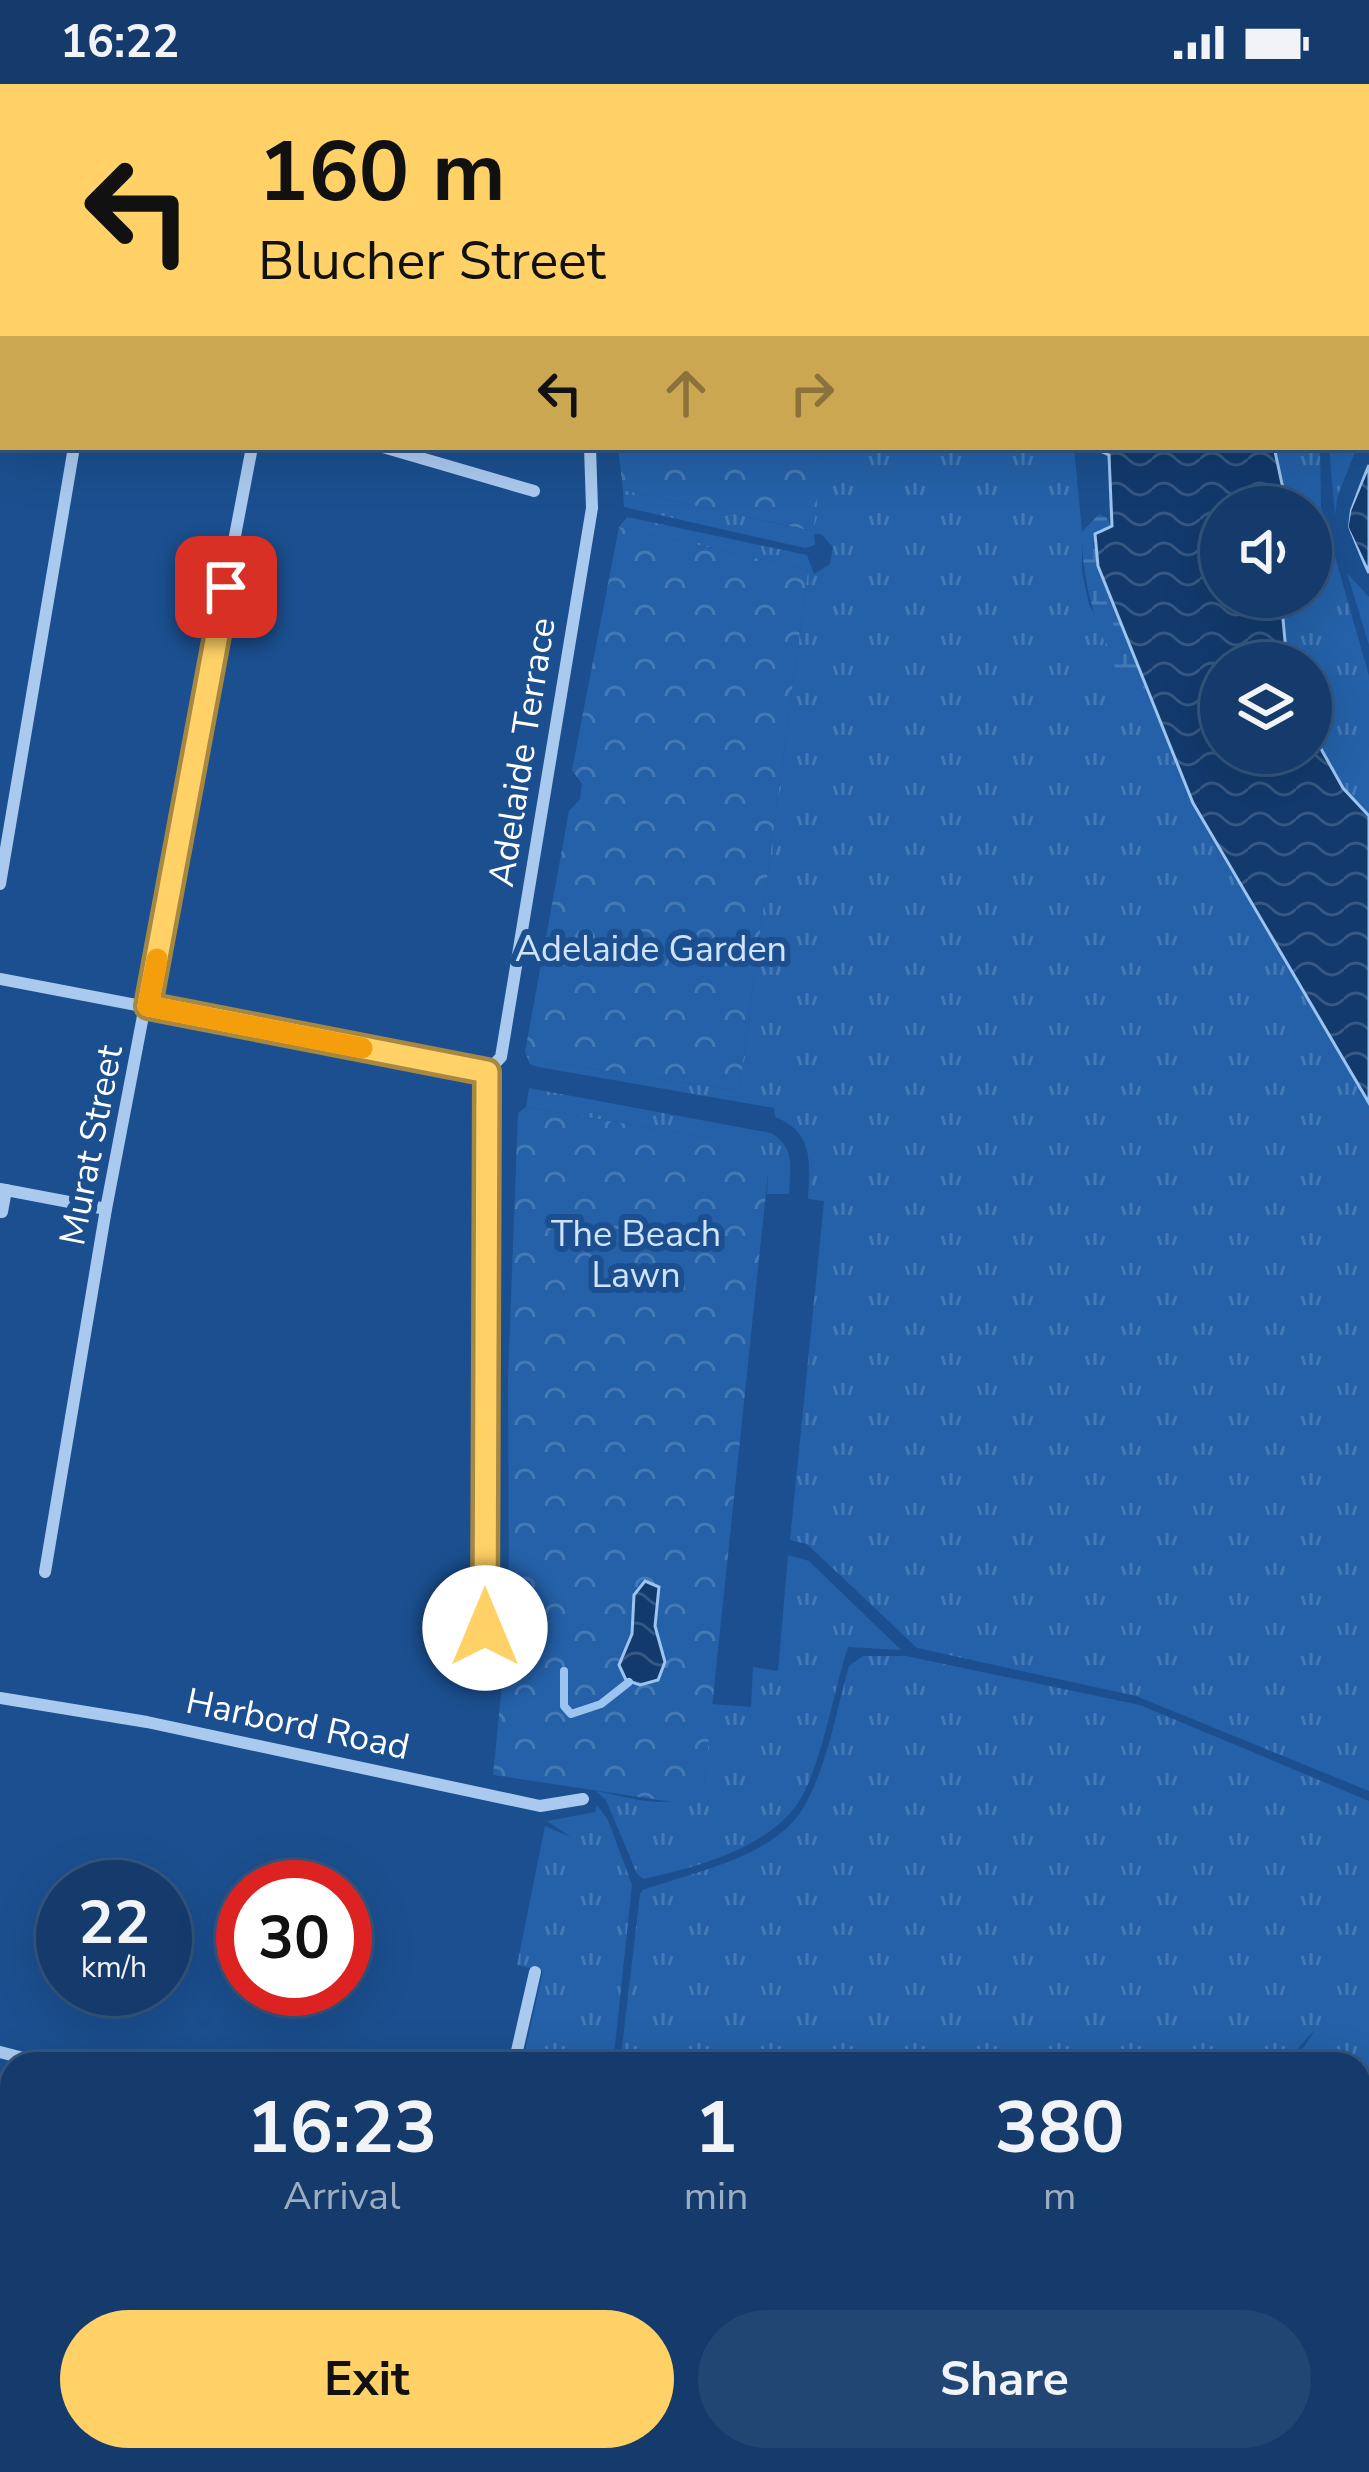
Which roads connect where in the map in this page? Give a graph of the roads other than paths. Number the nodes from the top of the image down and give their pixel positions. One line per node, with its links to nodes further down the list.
1 (73, 450): 6 (street)
2 (252, 450): 8 (street, Murat Street)
3 (400, 450): 5 (street)
4 (590, 450): 9 (street, Adelaide Terrace)
5 (534, 491)
6 (0, 884)
7 (0, 980): 8 (street)
8 (148, 1006): 9 (street); 11 (street, Murat Street)
9 (487, 1072): 14 (street)
10 (3, 1190): 11 (street); 12 (street)
11 (106, 1209): 13 (street, Murat Street)
12 (2, 1212)
13 (45, 1572)
14 (485, 1628)
15 (0, 1698): 16 (street, Harbord Road)
16 (583, 1799)
17 (536, 1972): 18 (street)
18 (517, 2052)

